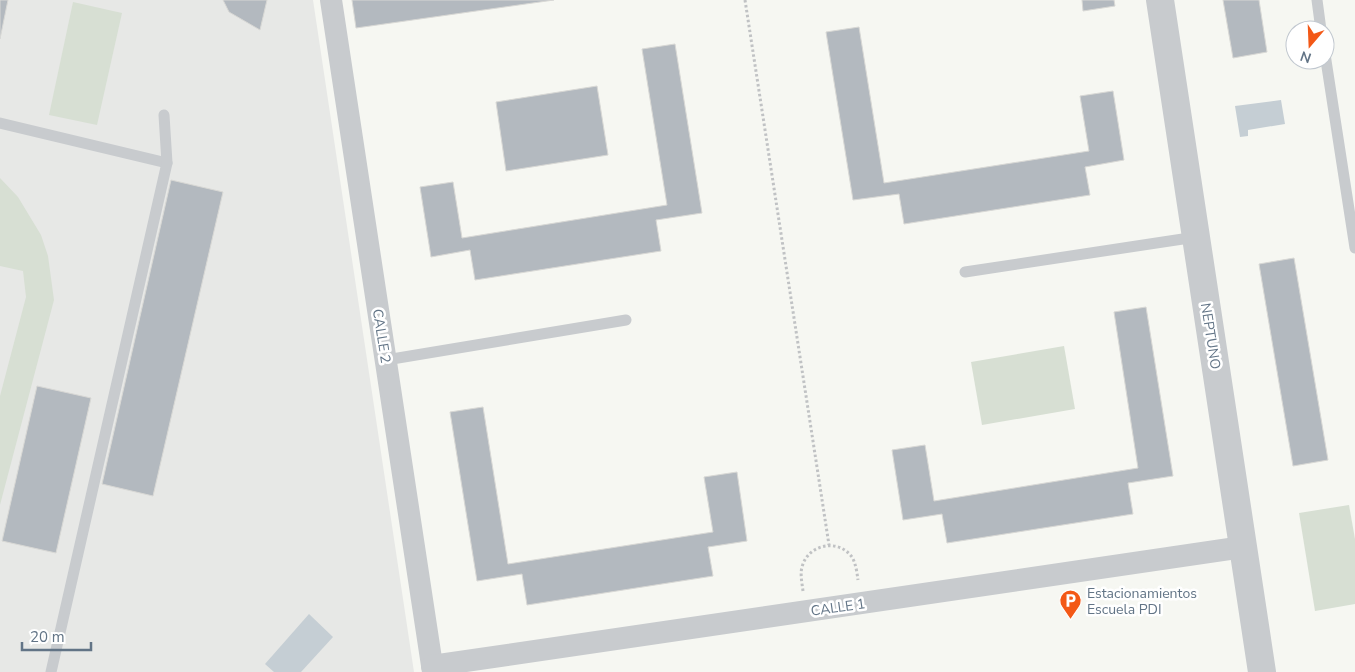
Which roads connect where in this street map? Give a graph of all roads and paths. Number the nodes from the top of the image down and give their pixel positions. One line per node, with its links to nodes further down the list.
1 (331, 0): 14 (street, CALLE 2)
2 (745, 0): 15 (path)
3 (1160, 0): 10 (street, NEPTUNO)
4 (1317, 0): 5 (lane)
5 (1320, 20)
6 (1327, 70): 11 (lane)
7 (164, 115): 9 (lane)
8 (0, 123): 9 (lane)
9 (167, 163): 20 (lane)
10 (1196, 236): 12 (lane); 16 (street, NEPTUNO)
11 (1355, 248)
12 (965, 272)
13 (626, 320): 14 (lane)
14 (386, 360): 19 (street, CALLE 2)
15 (829, 546): 17 (path); 18 (path)
16 (1243, 547): 17 (street, CALLE 1); 21 (street, NEPTUNO)
17 (862, 603): 18 (street, CALLE 1)
18 (806, 611): 19 (street, CALLE 1)
19 (433, 669)
20 (51, 672)
21 (1262, 672)

